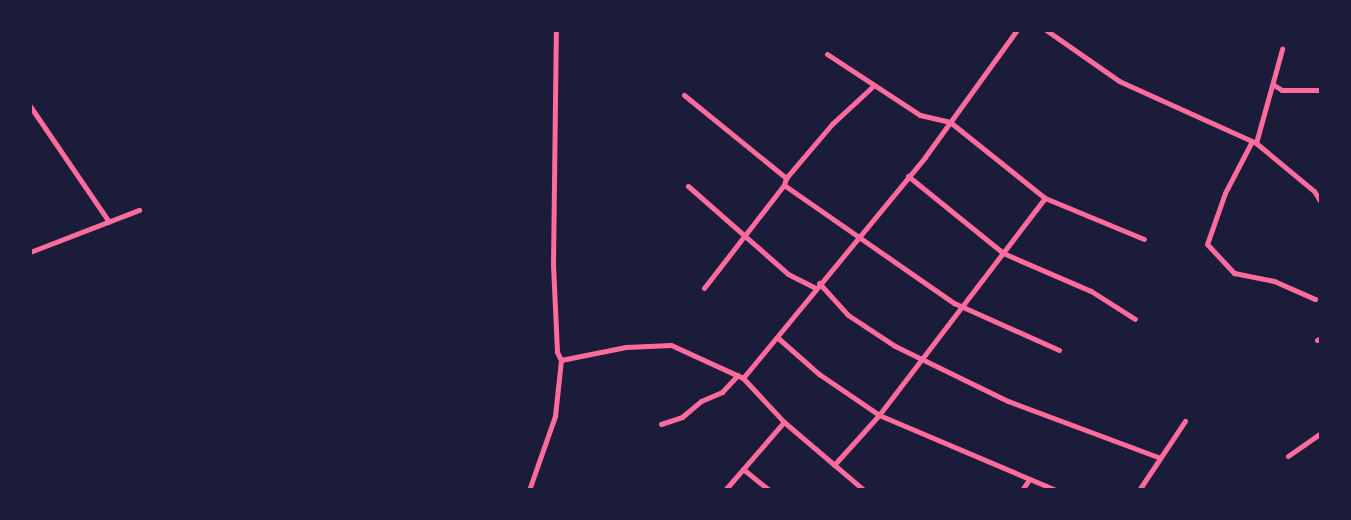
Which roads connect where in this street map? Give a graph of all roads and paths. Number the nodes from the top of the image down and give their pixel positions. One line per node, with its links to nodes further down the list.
1 (556, 30): 33 (street)
2 (1017, 30): 11 (street)
3 (1046, 30): 12 (street)
4 (1282, 49): 6 (street)
5 (827, 54): 7 (street)
6 (1274, 85): 8 (street); 12 (street)
7 (872, 87): 11 (street); 14 (street)
8 (1321, 90)
9 (684, 95): 14 (street)
10 (30, 106): 19 (street)
11 (950, 122): 13 (street); 16 (street)
12 (1253, 143): 17 (street); 27 (street)
13 (908, 176): 21 (street); 24 (street)
14 (785, 182): 20 (street); 21 (street)
15 (688, 186): 20 (street)
16 (1046, 198): 22 (street); 24 (street)
17 (1321, 202)
18 (139, 210): 19 (street)
19 (108, 222): 23 (street)
20 (744, 236): 25 (street); 26 (street)
21 (858, 239): 25 (street); 28 (street)
22 (1144, 239)
23 (30, 252)
24 (1003, 253): 28 (street); 29 (street)
25 (818, 285): 30 (street); 32 (street)
26 (704, 288)
27 (1315, 299)
28 (962, 306): 31 (street); 32 (street)
29 (1135, 319)
30 (778, 338): 34 (street); 35 (street)
31 (1059, 350)
32 (920, 358): 35 (street); 41 (street)
33 (561, 360): 34 (street); 45 (street)
34 (741, 376): 37 (street); 38 (street)
35 (879, 415): 42 (street); 44 (street)
36 (1185, 421): 41 (street)
37 (784, 422): 42 (street); 43 (street)
38 (661, 424)
39 (1321, 433): 40 (street)
40 (1288, 456)
41 (1158, 457): 51 (street)
42 (834, 465): 48 (street)
43 (743, 469): 46 (street); 47 (street)
44 (1028, 481): 49 (street); 50 (street)
45 (529, 490)
46 (725, 490)
47 (769, 490)
48 (864, 490)
49 (1022, 490)
50 (1056, 490)
51 (1139, 490)

